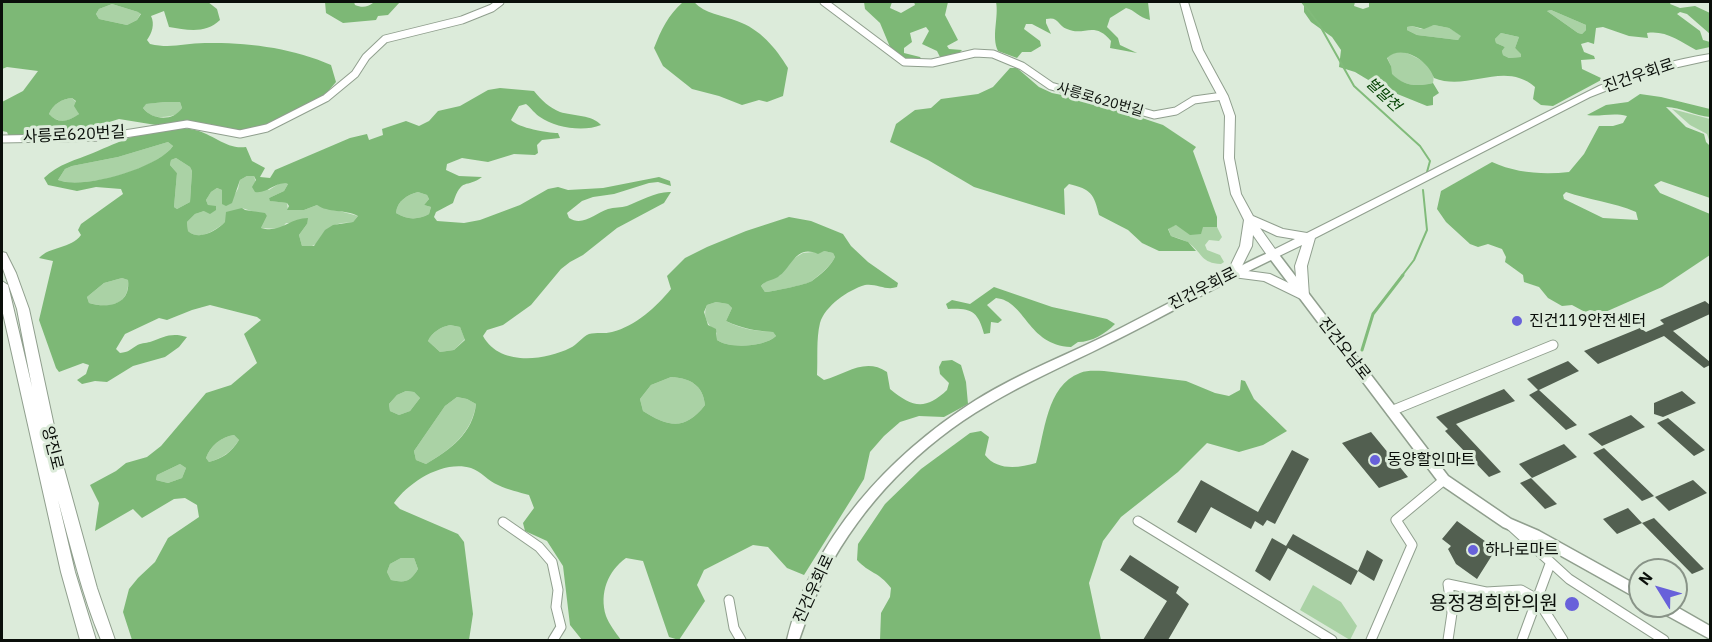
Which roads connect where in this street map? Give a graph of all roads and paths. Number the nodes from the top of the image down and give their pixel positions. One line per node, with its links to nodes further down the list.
1 (500, 2): 6 (street, 사릉로620번길)
2 (824, 2): 5 (street, 사릉로620번길)
3 (1184, 2): 5 (main road, 진건오남로)
4 (1710, 57): 8 (main road, 진건우회로)
5 (1223, 96): 7 (main road, 진건오남로)
6 (2, 139)
7 (1250, 219): 8 (main road); 9 (main road, 진건오남로); 11 (main road)
8 (1310, 237): 9 (main road, 진건우회로); 13 (main road)
9 (1273, 255): 11 (street, 진건우회로); 13 (street, 진건오남로)
10 (2, 256): 27 (main road, 양진로)
11 (1233, 273): 13 (main road); 30 (street, 진건우회로)
12 (2, 285): 26 (main road, 양진로)
13 (1303, 296): 15 (street, 진건오남로)
14 (1553, 345): 15 (street)
15 (1391, 411): 16 (street, 진건오남로)
16 (1444, 480): 19 (street, 진건오남로); 32 (street)
17 (1138, 521): 31 (street)
18 (503, 522): 28 (street)
19 (1507, 523): 20 (street); 21 (street, 진건오남로)
20 (1550, 564): 22 (street); 36 (street)
21 (1628, 587)
22 (1536, 599): 33 (street); 34 (street); 35 (street)
23 (729, 600): 29 (street)
24 (1683, 618): 25 (street)
25 (1710, 633)
26 (88, 640)
27 (108, 640)
28 (553, 640)
29 (741, 640)
30 (793, 640)
31 (1332, 640)
32 (1371, 640)
33 (1448, 640)
34 (1522, 640)
35 (1563, 640)
36 (1664, 640)

